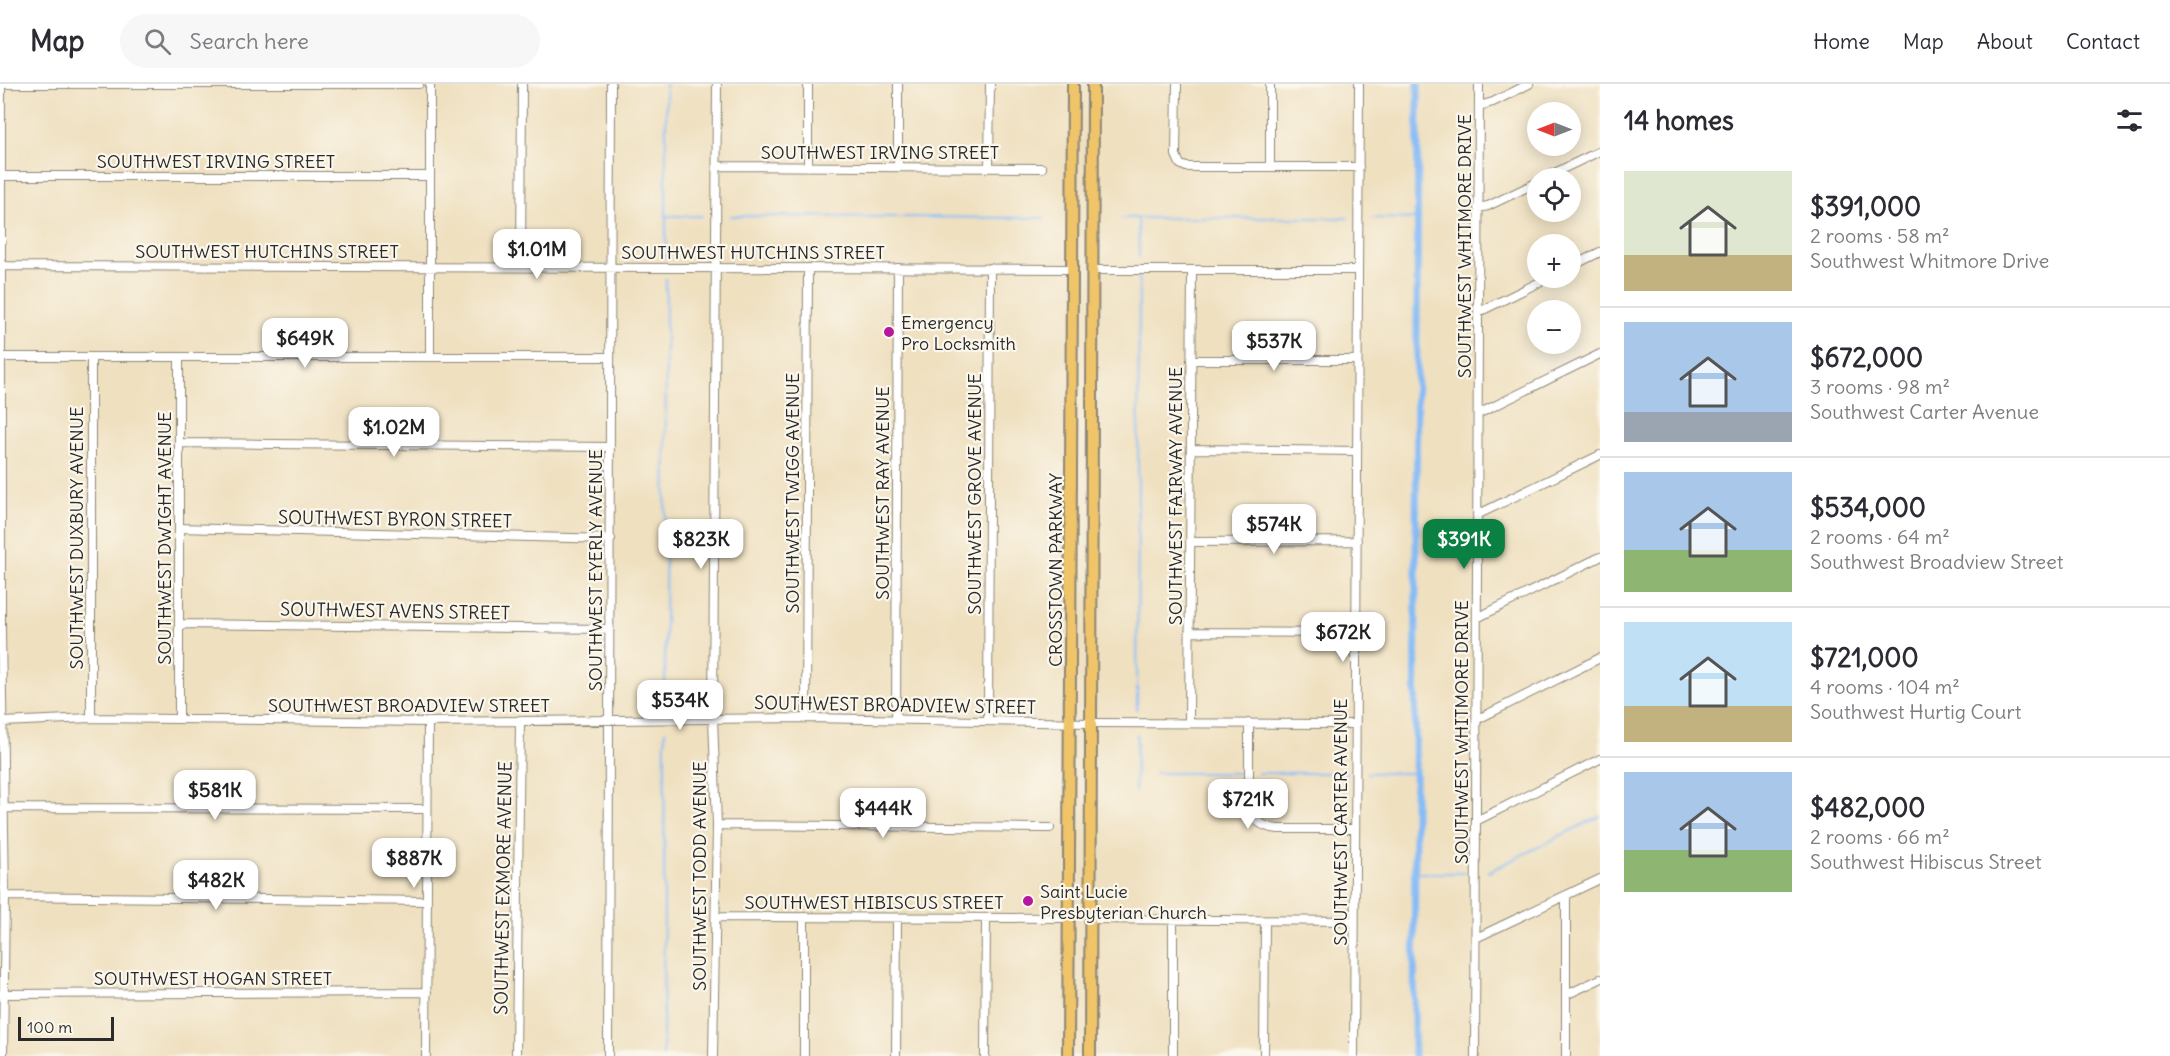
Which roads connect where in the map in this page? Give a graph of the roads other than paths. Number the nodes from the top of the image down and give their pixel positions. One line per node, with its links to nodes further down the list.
1 (2, 84): 2 (street); 27 (street)
2 (419, 84)
3 (430, 84): 28 (street)
4 (522, 84): 36 (street)
5 (611, 84): 35 (street, SOUTHWEST EYERLY AVENUE)
6 (717, 84): 19 (street, SOUTHWEST TODD AVENUE)
7 (808, 84): 20 (street)
8 (898, 84): 21 (street)
9 (990, 84): 24 (street)
10 (1073, 84): 41 (main road, CROSSTOWN PARKWAY)
11 (1093, 84): 42 (main road, CROSSTOWN PARKWAY)
12 (1177, 84): 22 (street)
13 (1270, 84): 22 (street)
14 (1359, 84): 23 (street, SOUTHWEST CARTER AVENUE)
15 (1479, 84): 17 (street, SOUTHWEST WHITMORE DRIVE)
16 (1528, 84): 17 (street)
17 (1479, 106): 30 (street, SOUTHWEST WHITMORE DRIVE)
18 (1600, 150): 26 (street)
19 (717, 166): 20 (street, SOUTHWEST IRVING STREET); 37 (street, SOUTHWEST TODD AVENUE)
20 (808, 167): 21 (street, SOUTHWEST IRVING STREET)
21 (898, 167): 24 (street, SOUTHWEST IRVING STREET)
22 (1270, 167): 23 (street)
23 (1359, 167): 44 (street, SOUTHWEST CARTER AVENUE)
24 (989, 168): 25 (street, SOUTHWEST IRVING STREET)
25 (1042, 168)
26 (1564, 168)
27 (2, 176): 28 (street, SOUTHWEST IRVING STREET); 33 (street)
28 (430, 176): 34 (street)
29 (1527, 187): 30 (street)
30 (1478, 208): 46 (street, SOUTHWEST WHITMORE DRIVE)
31 (1600, 252): 32 (street)
32 (1581, 262)
33 (2, 266): 34 (street, SOUTHWEST HUTCHINS STREET); 49 (street)
34 (430, 266): 36 (street, SOUTHWEST HUTCHINS STREET); 48 (street)
35 (610, 266): 36 (street, SOUTHWEST HUTCHINS STREET); 37 (street, SOUTHWEST HUTCHINS STREET); 51 (street, SOUTHWEST EYERLY AVENUE)
36 (521, 267)
37 (716, 267): 38 (street, SOUTHWEST HUTCHINS STREET); 75 (street, SOUTHWEST TODD AVENUE)
38 (808, 268): 39 (street, SOUTHWEST HUTCHINS STREET); 76 (street, SOUTHWEST TWIGG AVENUE)
39 (898, 268): 40 (street, SOUTHWEST HUTCHINS STREET); 77 (street, SOUTHWEST RAY AVENUE)
40 (990, 268): 41 (street, SOUTHWEST HUTCHINS STREET); 82 (street, SOUTHWEST GROVE AVENUE)
41 (1072, 269): 85 (main road, CROSSTOWN PARKWAY)
42 (1092, 270): 43 (street); 86 (main road, CROSSTOWN PARKWAY)
43 (1192, 270): 44 (street); 53 (street, SOUTHWEST FAIRWAY AVENUE)
44 (1358, 270): 54 (street, SOUTHWEST CARTER AVENUE)
45 (1528, 288): 46 (street)
46 (1479, 312): 55 (street, SOUTHWEST WHITMORE DRIVE)
47 (1600, 354): 55 (street)
48 (430, 356): 50 (street); 51 (street)
49 (0, 357): 52 (street); 70 (street)
50 (179, 357): 52 (street); 56 (street, SOUTHWEST DWIGHT AVENUE)
51 (610, 357): 57 (street, SOUTHWEST EYERLY AVENUE)
52 (92, 358): 74 (street, SOUTHWEST DUXBURY AVENUE)
53 (1191, 360): 54 (street); 58 (street, SOUTHWEST FAIRWAY AVENUE)
54 (1357, 360): 59 (street, SOUTHWEST CARTER AVENUE)
55 (1478, 414): 61 (street, SOUTHWEST WHITMORE DRIVE)
56 (179, 443): 57 (street); 62 (street, SOUTHWEST DWIGHT AVENUE)
57 (610, 447): 63 (street, SOUTHWEST EYERLY AVENUE)
58 (1191, 449): 59 (street); 65 (street, SOUTHWEST FAIRWAY AVENUE)
59 (1357, 452): 64 (street, SOUTHWEST CARTER AVENUE)
60 (1600, 454): 61 (street)
61 (1477, 515): 67 (street, SOUTHWEST WHITMORE DRIVE)
62 (179, 528): 63 (street, SOUTHWEST BYRON STREET); 68 (street, SOUTHWEST DWIGHT AVENUE)
63 (611, 539): 69 (street, SOUTHWEST EYERLY AVENUE)
64 (1357, 541): 65 (street); 72 (street, SOUTHWEST CARTER AVENUE)
65 (1190, 542): 71 (street, SOUTHWEST FAIRWAY AVENUE)
66 (1600, 557): 67 (street)
67 (1477, 618): 81 (street, SOUTHWEST WHITMORE DRIVE)
68 (179, 624): 69 (street, SOUTHWEST AVENS STREET); 78 (street, SOUTHWEST DWIGHT AVENUE)
69 (609, 629): 79 (street, SOUTHWEST EYERLY AVENUE)
70 (1, 630): 83 (street)
71 (1190, 632): 72 (street); 87 (street, SOUTHWEST FAIRWAY AVENUE)
72 (1356, 633): 89 (street, SOUTHWEST CARTER AVENUE)
73 (1600, 658): 81 (street)
74 (91, 718): 78 (street, SOUTHWEST BROADVIEW STREET); 83 (street, SOUTHWEST BROADVIEW STREET)
75 (713, 718): 76 (street, SOUTHWEST BROADVIEW STREET); 79 (street, SOUTHWEST BROADVIEW STREET); 94 (street, SOUTHWEST TODD AVENUE)
76 (806, 718): 77 (street, SOUTHWEST BROADVIEW STREET)
77 (896, 718): 82 (street, SOUTHWEST BROADVIEW STREET)
78 (179, 719): 84 (street, SOUTHWEST BROADVIEW STREET)
79 (610, 719): 80 (street, SOUTHWEST BROADVIEW STREET); 118 (street, SOUTHWEST EYERLY AVENUE)
80 (520, 720): 84 (street, SOUTHWEST BROADVIEW STREET); 117 (street, SOUTHWEST EXMORE AVENUE)
81 (1476, 720): 93 (street, SOUTHWEST WHITMORE DRIVE)
82 (988, 721): 85 (street, SOUTHWEST BROADVIEW STREET)
83 (3, 722): 91 (street)
84 (428, 722): 92 (street)
85 (1071, 723): 86 (street, SOUTHWEST BROADVIEW STREET); 105 (main road, CROSSTOWN PARKWAY)
86 (1090, 723): 87 (street, SOUTHWEST BROADVIEW STREET); 106 (main road, CROSSTOWN PARKWAY)
87 (1189, 723): 88 (street, SOUTHWEST BROADVIEW STREET)
88 (1249, 723): 89 (street, SOUTHWEST BROADVIEW STREET); 96 (street)
89 (1355, 724): 96 (street, SOUTHWEST CARTER AVENUE)
90 (1600, 759): 93 (street)
91 (4, 808): 92 (street); 98 (street)
92 (426, 809): 100 (street)
93 (1476, 821): 110 (street, SOUTHWEST WHITMORE DRIVE)
94 (717, 825): 95 (street); 101 (street, SOUTHWEST TODD AVENUE)
95 (1050, 828)
96 (1355, 829): 109 (street, SOUTHWEST CARTER AVENUE)
97 (1600, 879): 99 (street)
98 (5, 896): 100 (street); 113 (street)
99 (1566, 896): 110 (street); 114 (street)
100 (427, 901): 112 (street)
101 (716, 916): 102 (street, SOUTHWEST HIBISCUS STREET); 119 (street, SOUTHWEST TODD AVENUE)
102 (804, 917): 103 (street, SOUTHWEST HIBISCUS STREET); 120 (street)
103 (897, 918): 104 (street, SOUTHWEST HIBISCUS STREET); 121 (street)
104 (986, 918): 105 (street, SOUTHWEST HIBISCUS STREET); 122 (street)
105 (1068, 918): 123 (main road, CROSSTOWN PARKWAY)
106 (1091, 919): 107 (street); 124 (main road, CROSSTOWN PARKWAY)
107 (1173, 919): 108 (street); 125 (street)
108 (1265, 921): 109 (street); 126 (street)
109 (1354, 921): 127 (street, SOUTHWEST CARTER AVENUE)
110 (1476, 938): 128 (street, SOUTHWEST WHITMORE DRIVE)
111 (1600, 979): 114 (street)
112 (427, 992): 113 (street, SOUTHWEST HOGAN STREET); 116 (street)
113 (2, 994): 115 (street)
114 (1566, 995): 129 (street)
115 (3, 1056)
116 (426, 1056)
117 (516, 1056)
118 (608, 1056)
119 (713, 1056)
120 (804, 1056)
121 (896, 1056)
122 (985, 1056)
123 (1068, 1056)
124 (1090, 1056)
125 (1173, 1056)
126 (1264, 1056)
127 (1354, 1056)
128 (1475, 1056)
129 (1566, 1056)

